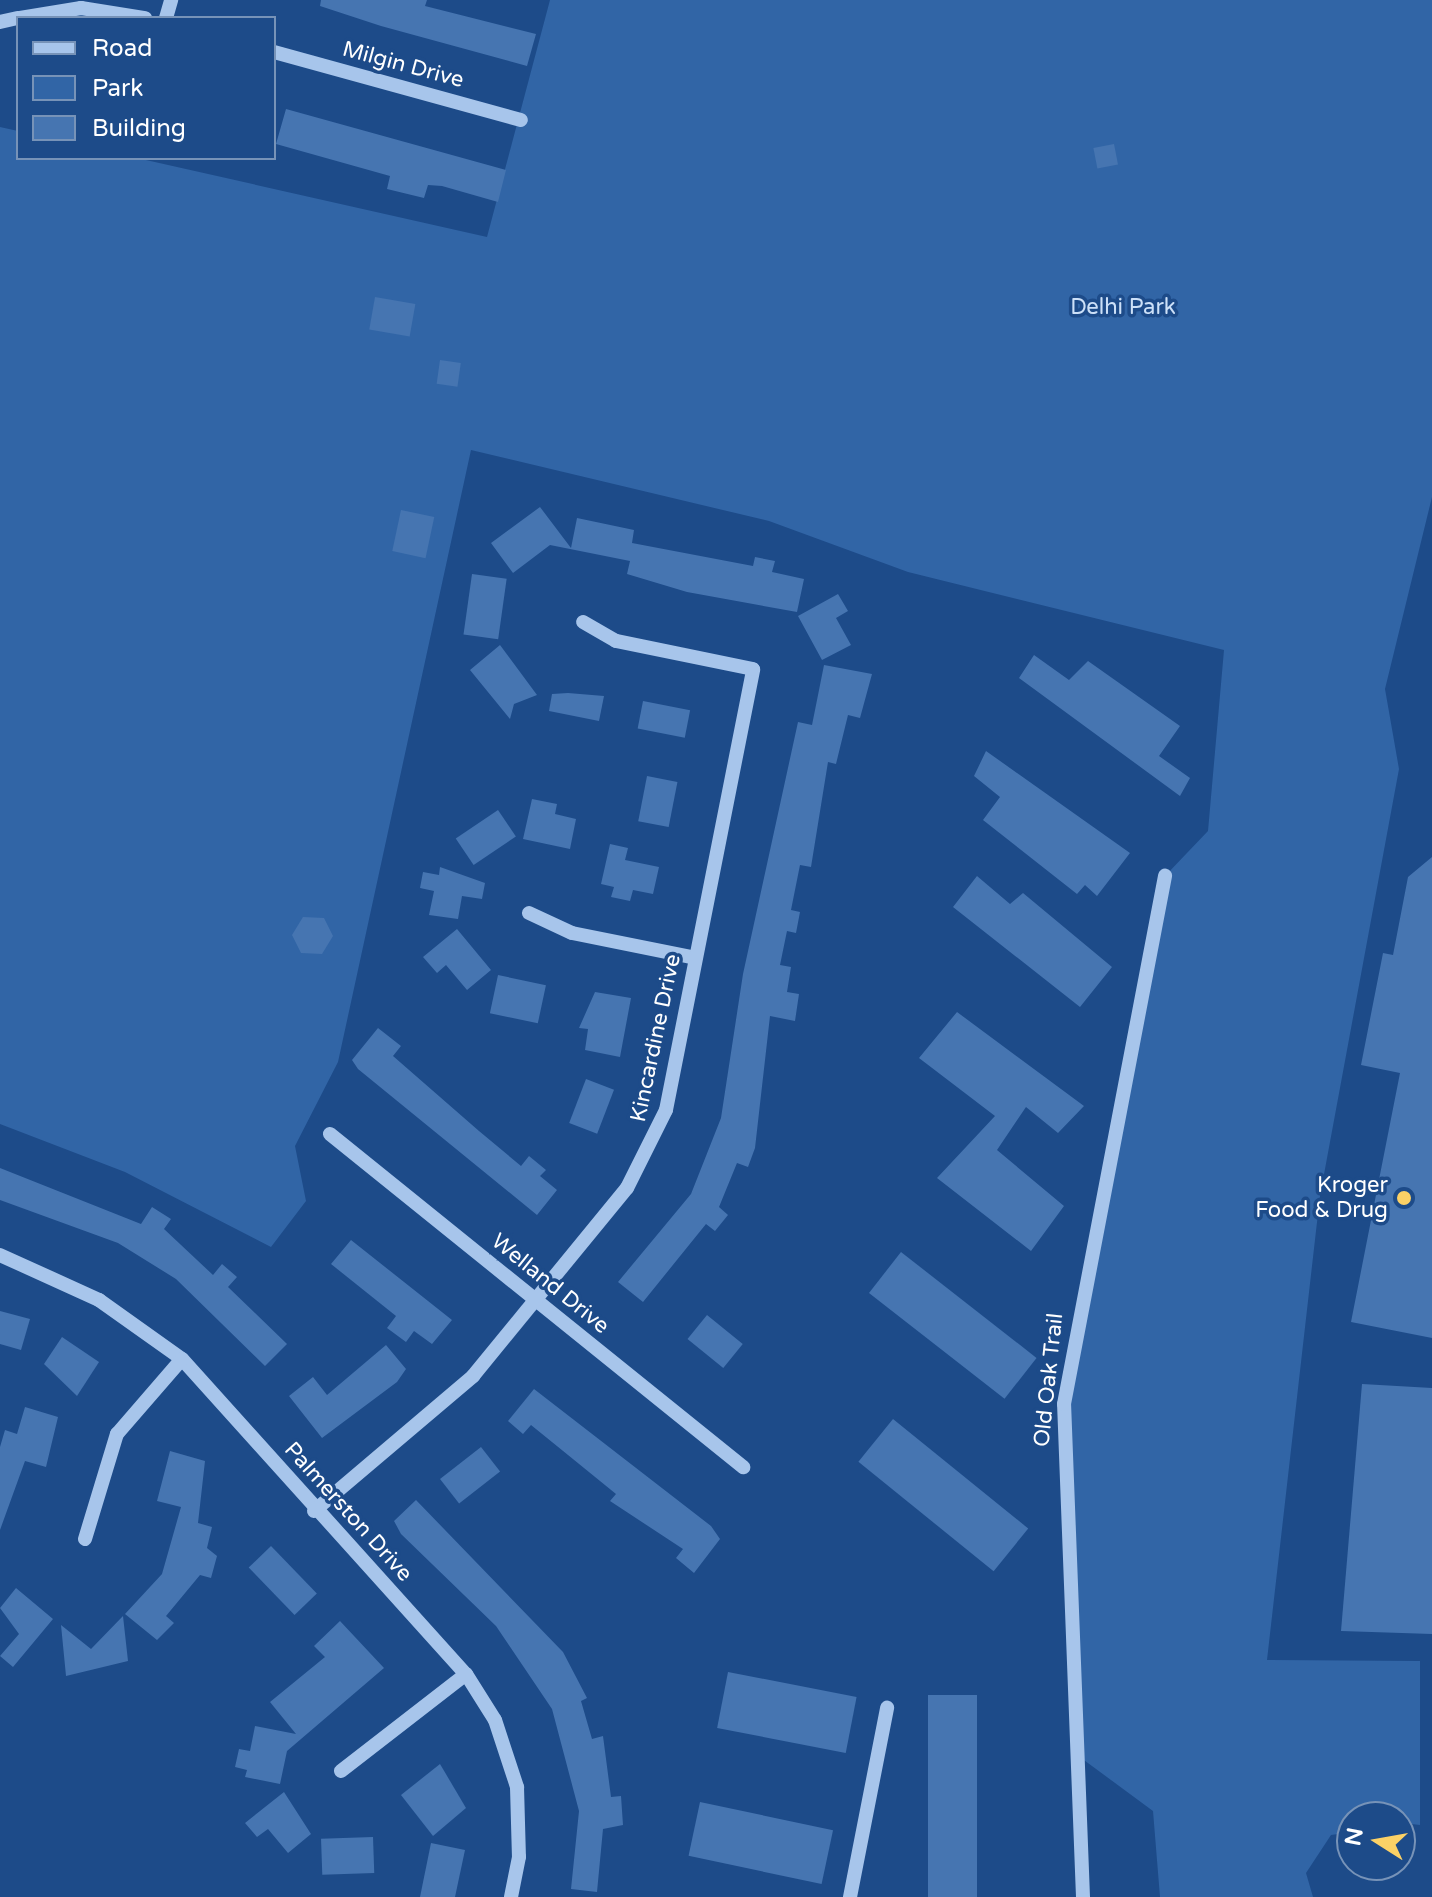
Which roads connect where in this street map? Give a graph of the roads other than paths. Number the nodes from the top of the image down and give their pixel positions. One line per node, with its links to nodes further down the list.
1 (31, 16): 2 (street)
2 (132, 16)
3 (276, 53): 4 (street, Milgin Drive)
4 (521, 120)
5 (583, 622): 8 (street, Kincardine Drive)
6 (1165, 876): 21 (street, Old Oak Trail)
7 (529, 913): 8 (street)
8 (696, 958): 11 (street, Kincardine Drive)
9 (330, 1134): 11 (street, Welland Drive)
10 (0, 1255): 12 (street, Palmerston Drive)
11 (535, 1301): 13 (street, Welland Drive); 14 (street, Kincardine Drive)
12 (182, 1359): 14 (street, Palmerston Drive); 15 (street)
13 (743, 1467)
14 (314, 1511): 16 (street, Palmerston Drive)
15 (85, 1539)
16 (466, 1674): 18 (street); 19 (street, Palmerston Drive)
17 (887, 1708): 20 (street)
18 (341, 1771)
19 (511, 1897)
20 (850, 1897)
21 (1083, 1897)

